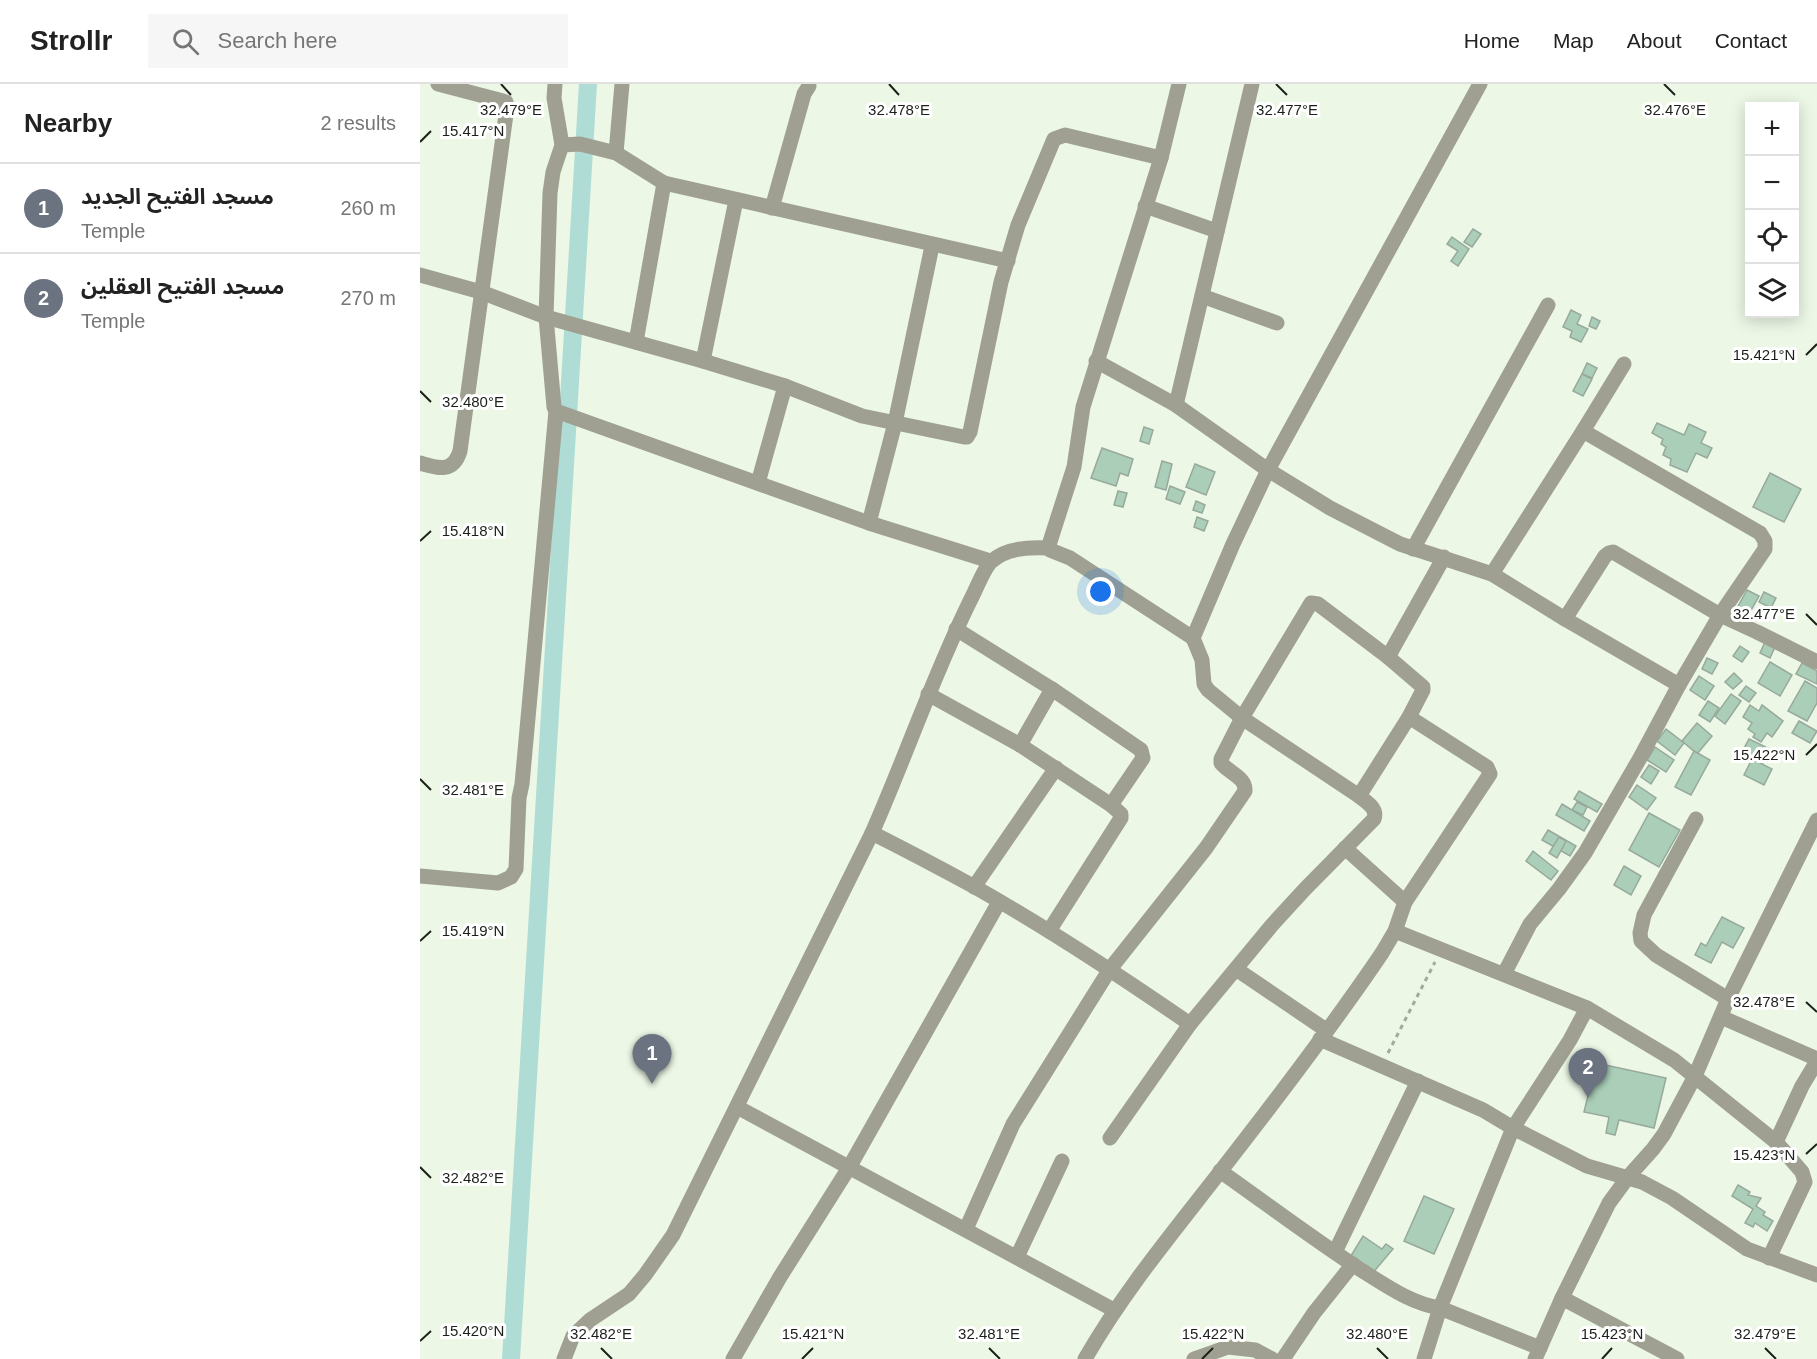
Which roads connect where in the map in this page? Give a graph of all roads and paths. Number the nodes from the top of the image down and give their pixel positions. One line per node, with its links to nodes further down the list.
1 (438, 84): 19 (street)
2 (555, 84): 8 (street)
3 (622, 84): 9 (street)
4 (1179, 84): 10 (street)
5 (1252, 84): 15 (street)
6 (1479, 84): 34 (street)
7 (809, 86): 14 (street)
8 (562, 145): 9 (street); 22 (street)
9 (616, 153): 11 (street)
10 (1161, 158): 13 (street); 17 (street)
11 (664, 183): 12 (street); 24 (street)
12 (736, 200): 14 (street); 25 (street)
13 (1145, 206): 15 (street); 26 (street)
14 (772, 208): 16 (street)
15 (1217, 231): 20 (street)
16 (932, 246): 17 (street); 31 (street)
17 (1008, 261): 31 (street)
18 (420, 275): 19 (street)
19 (481, 292): 22 (street); 33 (street)
20 (1202, 296): 23 (street); 29 (street)
21 (1548, 305): 38 (street)
22 (546, 317): 24 (street); 30 (street)
23 (1277, 323)
24 (636, 342): 25 (street)
25 (703, 361): 28 (street)
26 (1096, 361): 29 (street); 37 (street)
27 (1624, 364): 32 (street)
28 (785, 386): 31 (street); 35 (street)
29 (1176, 405): 34 (street)
30 (556, 411): 35 (street); 61 (street)
31 (895, 423): 36 (street)
32 (1583, 431): 41 (street); 42 (street)
33 (420, 463)
34 (1268, 470): 38 (street); 45 (street)
35 (758, 483): 36 (street)
36 (869, 523): 40 (street)
37 (1048, 548): 40 (street); 45 (street)
38 (1413, 549): 39 (street)
39 (1444, 557): 41 (street); 46 (street)
40 (990, 561): 44 (street)
41 (1492, 574): 43 (street)
42 (1720, 615): 43 (street); 47 (street); 48 (street)
43 (1565, 619): 48 (street)
44 (956, 629): 49 (street); 50 (street)
45 (1193, 638): 52 (street)
46 (1388, 657): 51 (street); 52 (street)
47 (1817, 663)
48 (1679, 685): 70 (street)
49 (1052, 689): 53 (street); 56 (street)
50 (928, 694): 53 (street); 59 (street)
51 (1409, 717): 55 (street); 64 (street)
52 (1242, 718): 55 (street); 68 (street)
53 (1020, 745): 54 (street)
54 (1056, 768): 56 (street); 62 (street)
55 (1359, 796): 60 (street)
56 (1112, 804): 65 (street)
57 (1696, 819): 71 (street)
58 (1817, 820): 71 (street)
59 (872, 832): 62 (street); 81 (street)
60 (1346, 848): 64 (street); 69 (street)
61 (420, 876)
62 (974, 887): 63 (street)
63 (999, 902): 65 (street); 86 (street)
64 (1405, 903): 66 (street)
65 (1049, 931): 68 (street)
66 (1395, 932): 67 (street); 75 (street)
67 (1441, 950): 70 (street); 77 (path)
68 (1110, 969): 74 (street); 89 (street)
69 (1236, 969): 74 (street); 75 (street)
70 (1504, 974): 72 (street)
71 (1728, 999): 73 (street)
72 (1587, 1008): 78 (street); 82 (street)
73 (1721, 1017): 76 (street); 78 (street)
74 (1190, 1024): 83 (street)
75 (1323, 1035): 77 (street); 87 (street)
76 (1817, 1060): 80 (street)
77 (1382, 1065): 79 (street)
78 (1695, 1076): 84 (street); 88 (street)
79 (1418, 1081): 82 (street); 90 (street)
80 (1809, 1088): 84 (street)
81 (737, 1107): 86 (street); 99 (street)
82 (1513, 1128): 88 (street); 96 (street)
83 (1110, 1138)
84 (1776, 1142): 92 (street)
85 (1062, 1161): 91 (street)
86 (850, 1166): 89 (street); 100 (street)
87 (1220, 1171): 90 (street); 97 (street)
88 (1628, 1177): 92 (street); 95 (street)
89 (966, 1229): 91 (street)
90 (1335, 1252): 93 (street)
91 (1017, 1257): 97 (street)
92 (1769, 1258): 94 (street)
93 (1353, 1264): 96 (street); 104 (street)
94 (1817, 1275)
95 (1562, 1298): 98 (street); 106 (street)
96 (1440, 1308): 98 (street); 105 (street)
97 (1114, 1310): 101 (street)
98 (1537, 1354)
99 (564, 1359)
100 (733, 1359)
101 (1085, 1359)
102 (1194, 1359): 103 (street)
103 (1272, 1359)
104 (1282, 1359)
105 (1424, 1359)
106 (1677, 1359)

